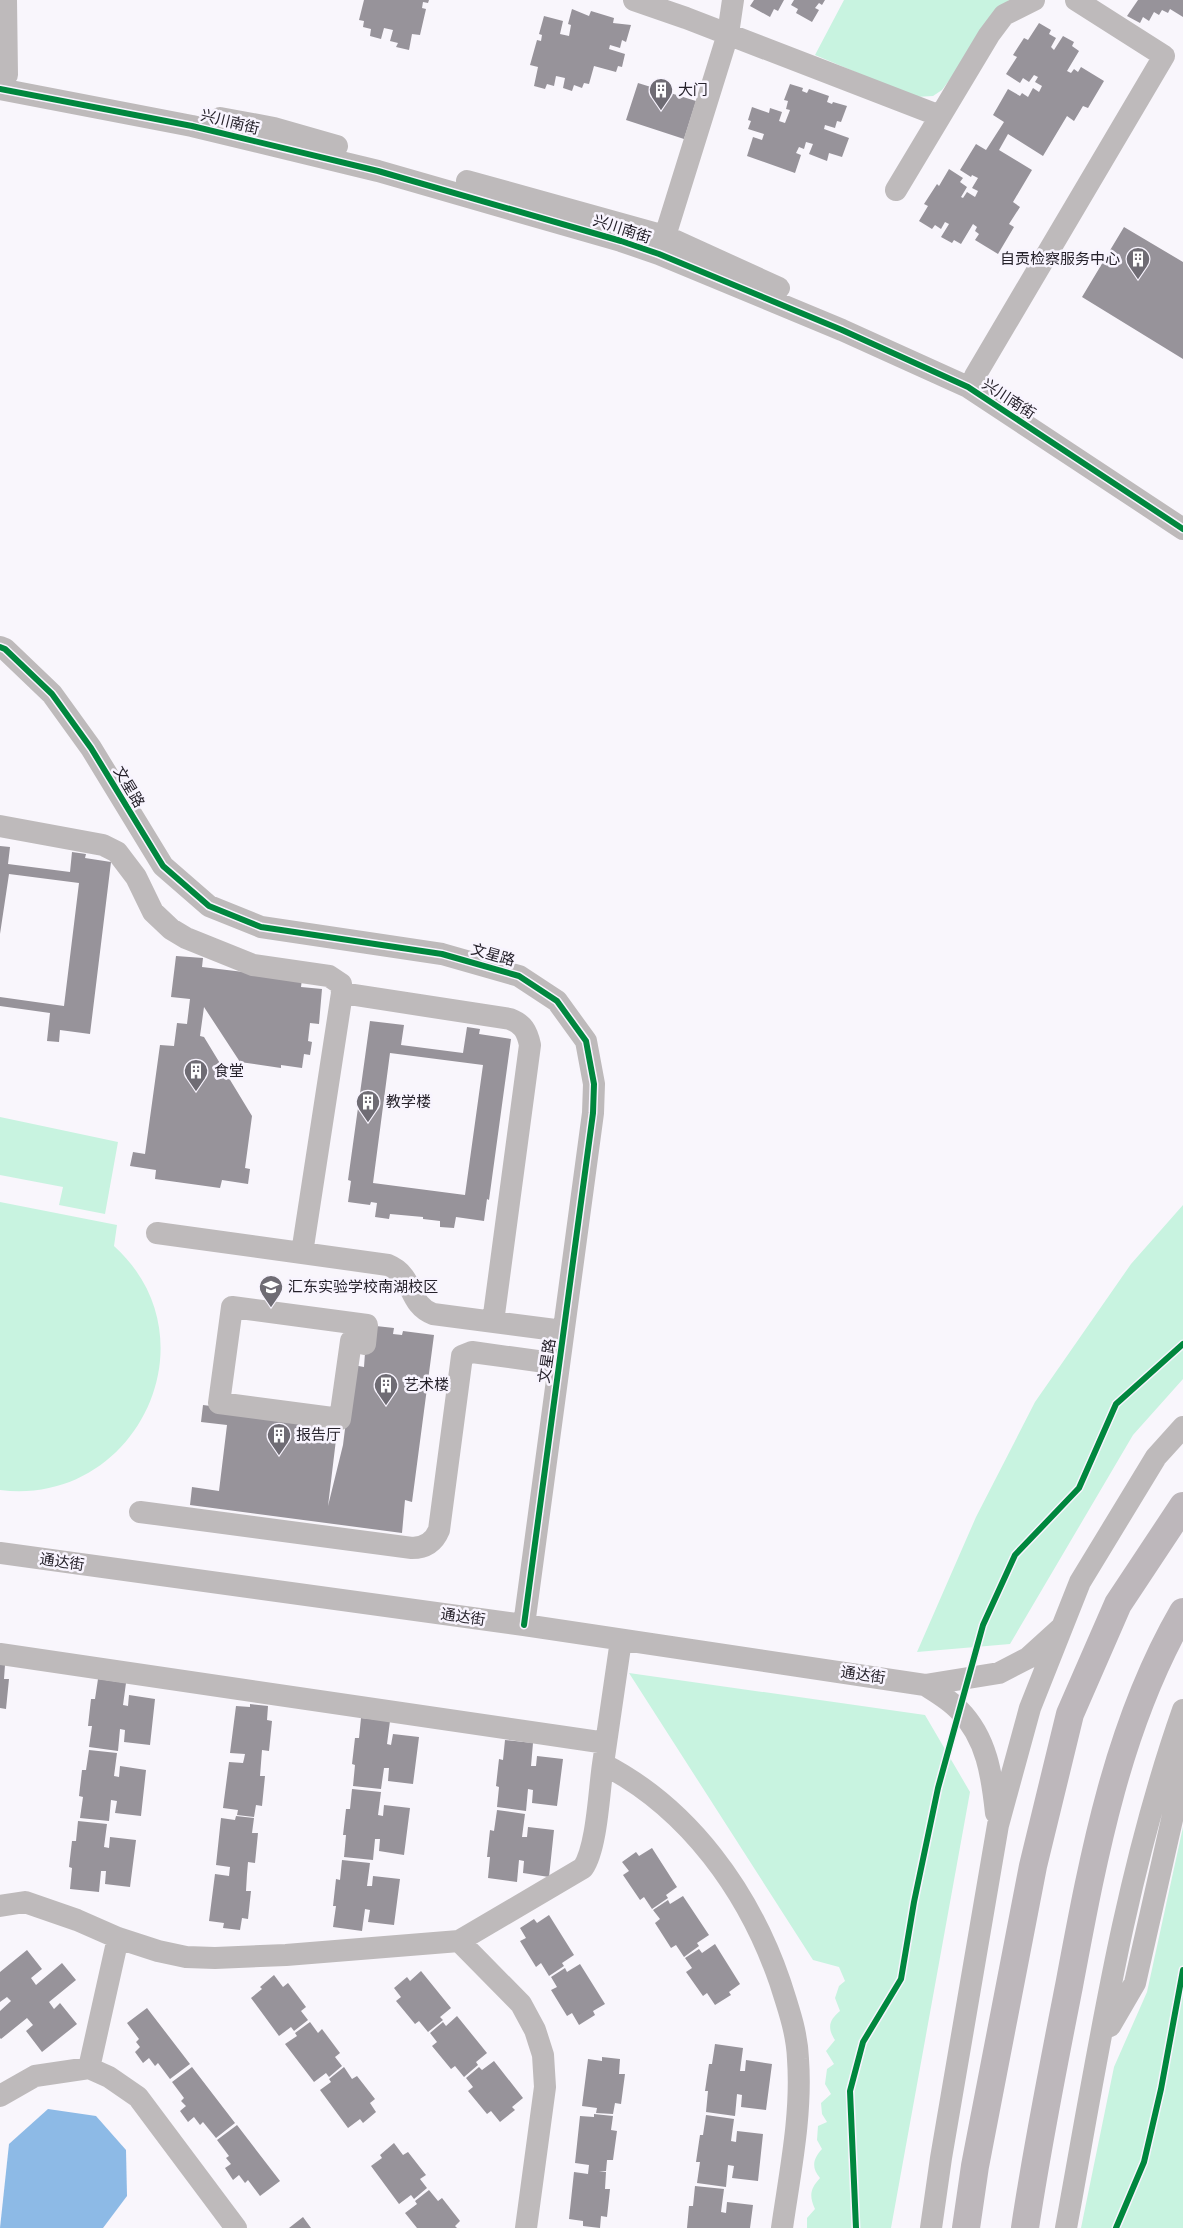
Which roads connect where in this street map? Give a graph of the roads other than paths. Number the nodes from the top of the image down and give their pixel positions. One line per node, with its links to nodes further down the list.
1 (6, 0): 8 (street)
2 (634, 0): 7 (street)
3 (733, 0): 7 (street)
4 (1034, 0): 9 (street)
5 (1076, 0): 6 (street)
6 (1108, 9): 12 (street)
7 (728, 34): 9 (street); 11 (street)
8 (2, 79): 11 (street, 兴川南街); 14 (street, 兴川南街)
9 (940, 116): 10 (street)
10 (896, 190)
11 (665, 236): 12 (street, 兴川南街)
12 (975, 376): 13 (street, 兴川南街)
13 (1183, 512)
14 (1183, 529)
15 (0, 647): 22 (street, 文星路)
16 (0, 826): 17 (street)
17 (342, 993): 19 (street); 20 (street)
18 (157, 1234): 19 (street)
19 (302, 1253): 20 (street)
20 (493, 1322): 22 (street)
21 (367, 1325): 21 (street)
22 (564, 1332): 23 (street, 文星路)
23 (559, 1364): 26 (street); 29 (street, 文星路)
24 (1183, 1427): 30 (street)
25 (1183, 1506): 51 (highway)
26 (140, 1512)
27 (0, 1553): 29 (street, 通达街)
28 (1183, 1612): 45 (highway)
29 (524, 1625): 31 (street, 通达街)
30 (1062, 1627): 33 (street); 37 (street)
31 (621, 1640): 33 (street, 通达街); 36 (street)
32 (0, 1654): 36 (street)
33 (925, 1684): 37 (street)
34 (1183, 1710): 41 (street)
35 (1183, 1750): 41 (street)
36 (604, 1754): 40 (street); 48 (street)
37 (998, 1825): 44 (street)
38 (0, 1906): 39 (street)
39 (118, 1938): 40 (street); 42 (street)
40 (459, 1942): 47 (street)
41 (1100, 2044): 54 (street)
42 (89, 2068): 43 (street); 46 (street)
43 (0, 2096)
44 (941, 2158): 49 (street); 50 (street)
45 (1033, 2169): 52 (highway); 53 (street)
46 (236, 2228)
47 (526, 2228)
48 (782, 2228)
49 (931, 2228)
50 (939, 2228)
51 (966, 2228)
52 (1025, 2228)
53 (1030, 2228)
54 (1066, 2228)

